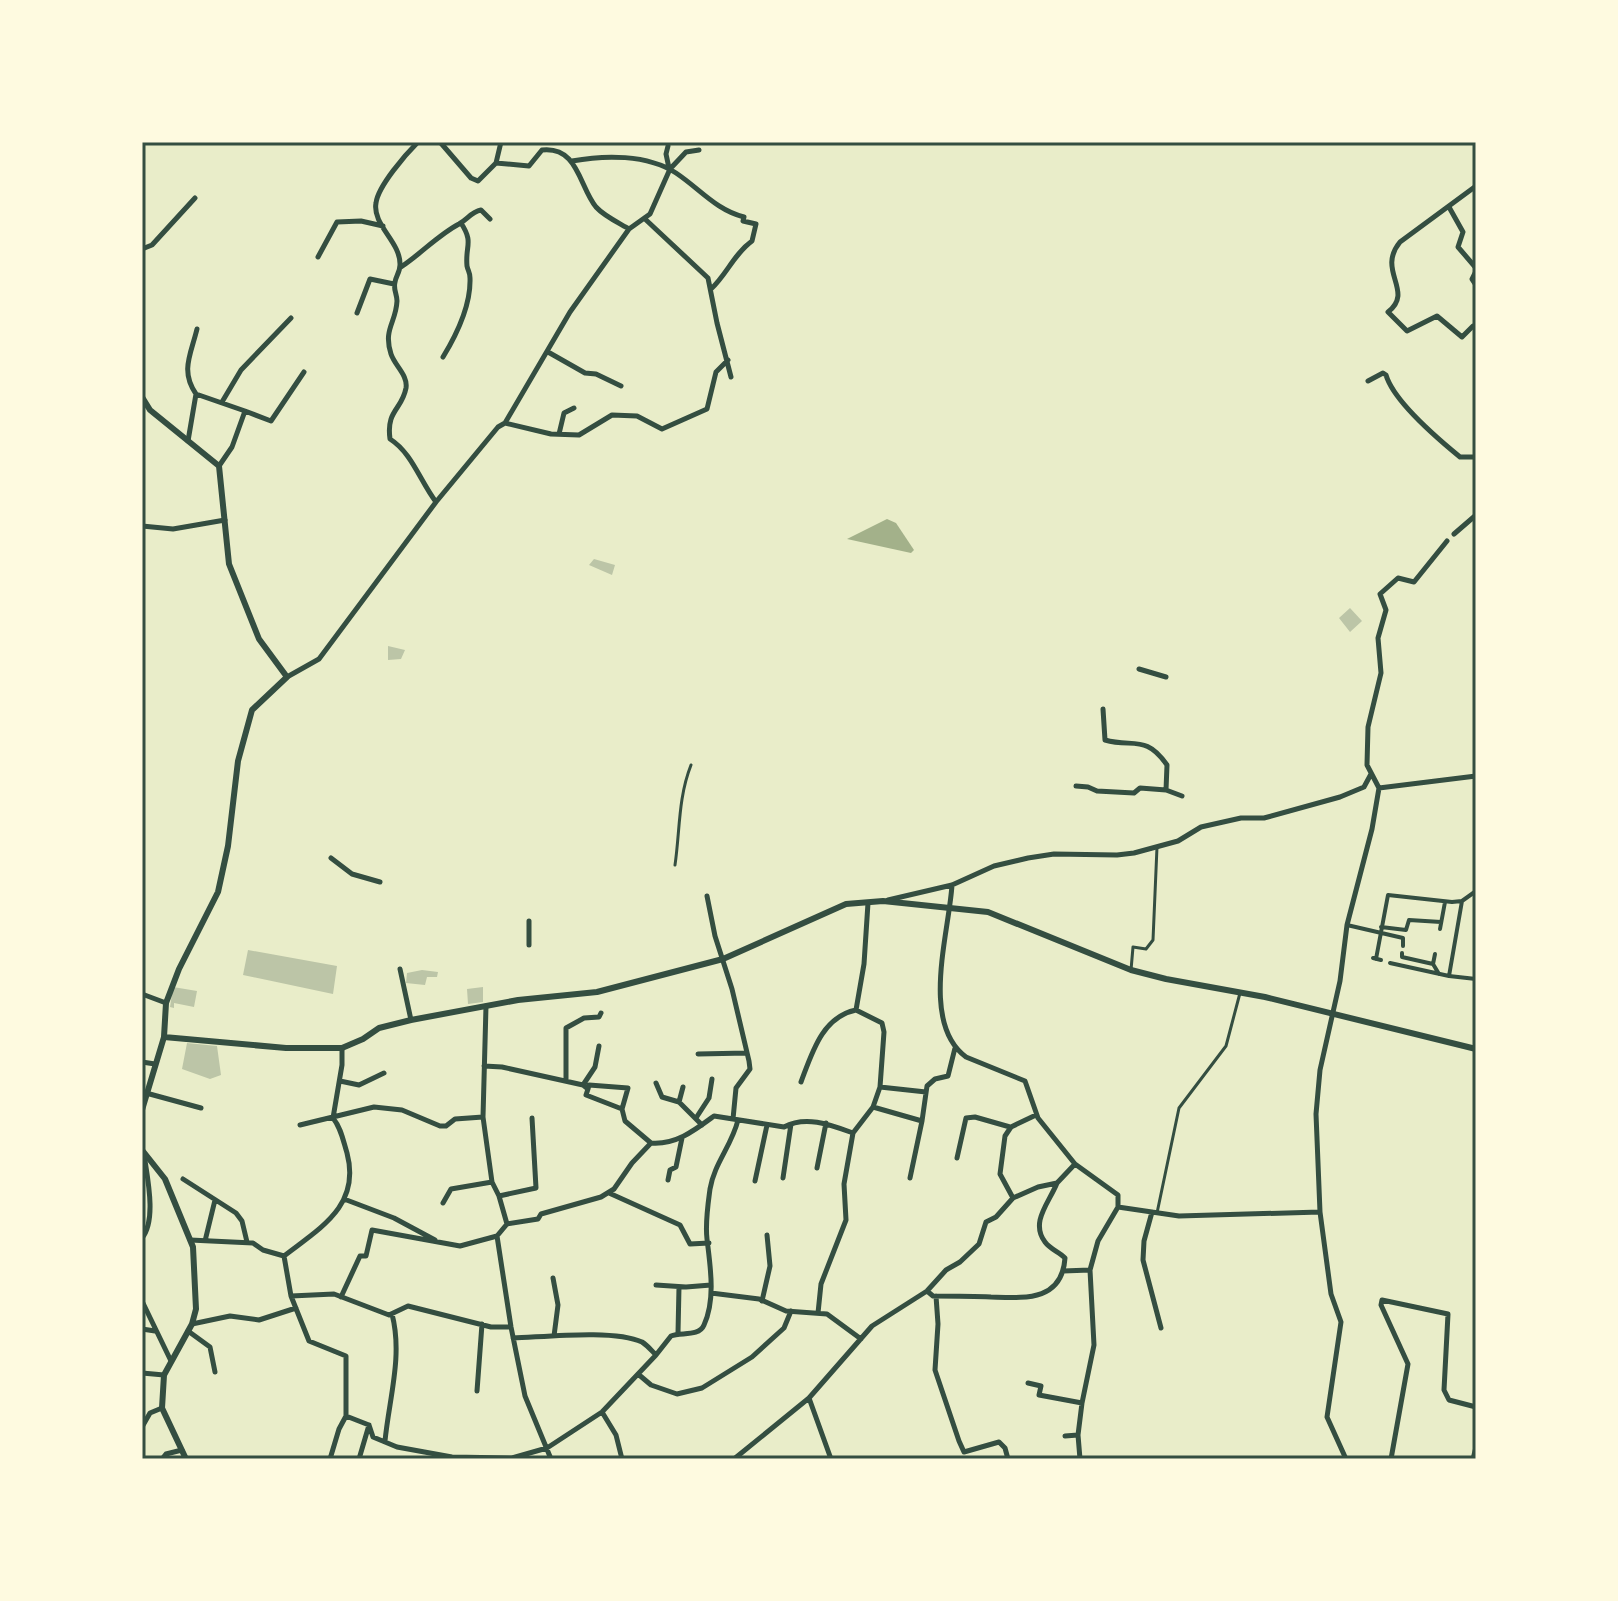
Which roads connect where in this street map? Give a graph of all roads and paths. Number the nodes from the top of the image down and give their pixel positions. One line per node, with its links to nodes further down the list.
1 (418, 142): 15 (street)
2 (440, 142): 7 (street)
3 (501, 142): 7 (street)
4 (668, 146): 8 (street)
5 (699, 150): 8 (street)
6 (572, 161): 7 (street); 8 (street); 16 (street)
7 (496, 163)
8 (670, 169): 13 (street); 23 (street)
9 (1476, 186): 11 (street)
10 (195, 198): 17 (street)
11 (1449, 207): 20 (street); 26 (street)
12 (490, 219): 14 (street)
13 (645, 219): 16 (street); 23 (street)
14 (461, 223): 19 (street); 29 (street)
15 (385, 227): 18 (street); 19 (street)
16 (629, 229): 28 (street)
17 (142, 249)
18 (318, 257)
19 (400, 268): 21 (street)
20 (1476, 270): 22 (street)
21 (394, 284): 24 (street); 45 (street)
22 (1476, 285)
23 (711, 289): 30 (street)
24 (357, 313)
25 (291, 318): 37 (street)
26 (1476, 327)
27 (197, 329): 35 (street)
28 (548, 352): 34 (street); 40 (street)
29 (443, 357)
30 (728, 360): 32 (street); 41 (street)
31 (304, 372): 39 (street)
32 (731, 377)
33 (1368, 381): 43 (street)
34 (621, 386)
35 (196, 394): 37 (street); 42 (street)
36 (142, 397): 42 (street)
37 (222, 402): 39 (street)
38 (574, 408): 41 (street)
39 (245, 411): 44 (street)
40 (505, 423): 41 (street); 45 (street)
41 (559, 434)
42 (187, 442): 44 (street)
43 (1476, 454)
44 (219, 466): 47 (street)
45 (436, 502): 52 (street)
46 (1476, 515): 49 (street)
47 (225, 520): 48 (street); 52 (street)
48 (142, 526)
49 (1454, 534)
50 (1447, 541): 56 (street)
51 (1139, 669): 53 (street)
52 (287, 677): 96 (street)
53 (1166, 677)
54 (1103, 709): 60 (street)
55 (691, 765): 64 (lane)
56 (1371, 773): 59 (street); 62 (street)
57 (1476, 776): 59 (street)
58 (1076, 786): 60 (street)
59 (1379, 788): 76 (street)
60 (1166, 790): 61 (street)
61 (1182, 796)
62 (1157, 847): 66 (street); 90 (lane)
63 (331, 858): 65 (street)
64 (675, 865)
65 (380, 882)
66 (952, 885): 69 (street); 73 (street)
67 (1476, 891): 70 (street)
68 (707, 896): 85 (street)
69 (883, 901): 72 (street); 73 (street)
70 (1462, 901): 71 (street); 92 (street)
71 (1445, 902): 75 (street); 78 (street)
72 (868, 903): 85 (street); 98 (street)
73 (951, 910): 90 (street); 104 (street)
74 (529, 921): 81 (street)
75 (1441, 922): 77 (street); 79 (street)
76 (1347, 925): 78 (street); 100 (street)
77 (1440, 929)
78 (1380, 930): 79 (street); 80 (street); 86 (street)
79 (1406, 930): 80 (street)
80 (1403, 938): 82 (street)
81 (529, 945)
82 (1403, 946)
83 (1402, 953): 88 (street)
84 (1435, 954): 88 (street)
85 (723, 959): 97 (street); 107 (street)
86 (1376, 959)
87 (1390, 963): 91 (street)
88 (1433, 964): 91 (street)
89 (400, 969): 101 (street)
90 (1131, 970): 94 (street)
91 (1439, 974): 92 (street)
92 (1449, 976): 93 (street)
93 (1476, 979)
94 (1240, 993): 100 (street); 163 (lane)
95 (142, 994): 96 (street)
96 (166, 1003): 102 (street)
97 (486, 1006): 101 (street); 111 (street)
98 (856, 1010): 116 (street); 120 (street)
99 (601, 1013): 115 (street)
100 (1332, 1014): 106 (street); 162 (street)
101 (411, 1020): 105 (street)
102 (164, 1037): 105 (street); 110 (street)
103 (599, 1046): 118 (street)
104 (955, 1047): 121 (street); 128 (street)
105 (342, 1048): 114 (street)
106 (1476, 1049)
107 (747, 1053): 108 (street); 133 (street)
108 (698, 1054)
109 (142, 1062): 110 (street)
110 (155, 1064): 122 (street)
111 (484, 1066): 115 (street); 129 (street)
112 (384, 1073): 114 (street)
113 (712, 1079): 132 (street)
114 (340, 1081): 130 (street)
115 (566, 1081): 118 (street)
116 (801, 1082)
117 (656, 1083): 123 (street)
118 (585, 1087): 126 (street); 126 (street)
119 (683, 1087): 123 (street)
120 (880, 1087): 121 (street); 124 (street)
121 (926, 1092): 134 (street)
122 (146, 1093): 125 (street); 127 (street)
123 (679, 1102): 132 (street)
124 (873, 1107): 134 (street); 141 (street)
125 (201, 1108)
126 (622, 1109): 143 (street)
127 (142, 1110)
128 (1036, 1115): 140 (street); 146 (street)
129 (483, 1117): 130 (street); 153 (street)
130 (333, 1118): 137 (street); 158 (street)
131 (532, 1118): 156 (street)
132 (696, 1118): 138 (street)
133 (736, 1120): 138 (street); 139 (street); 172 (street)
134 (922, 1121): 149 (street)
135 (791, 1123): 136 (street); 139 (street); 148 (street)
136 (826, 1123): 141 (street); 147 (street)
137 (300, 1125)
138 (702, 1125): 142 (street)
139 (767, 1125): 152 (street)
140 (1011, 1127): 145 (street); 157 (street)
141 (853, 1133): 189 (street)
142 (682, 1137): 143 (street); 151 (street)
143 (651, 1143): 155 (street)
144 (143, 1152): 167 (street); 168 (street)
145 (957, 1158)
146 (1075, 1164): 154 (street); 161 (street)
147 (817, 1168)
148 (783, 1178)
149 (910, 1178)
150 (183, 1179): 159 (street)
151 (668, 1180)
152 (755, 1181)
153 (492, 1182): 156 (street); 160 (street)
154 (1057, 1183): 157 (street); 175 (street)
155 (608, 1192): 164 (street); 172 (street)
156 (499, 1196): 164 (street)
157 (1013, 1198): 180 (street)
158 (344, 1199): 171 (street); 173 (street)
159 (215, 1200): 169 (street); 170 (street)
160 (443, 1203)
161 (1118, 1207): 163 (street); 174 (street)
162 (1320, 1212): 163 (street); 234 (street)
163 (1154, 1213): 194 (street)
164 (507, 1224): 166 (street)
165 (767, 1235): 186 (street)
166 (497, 1236): 171 (street); 193 (street)
167 (142, 1238)
168 (190, 1240): 169 (street); 192 (street)
169 (205, 1241): 170 (street)
170 (247, 1242): 173 (street)
171 (439, 1242): 184 (street)
172 (709, 1243): 178 (street)
173 (284, 1256): 182 (street)
174 (1090, 1270): 175 (street); 210 (street)
175 (1063, 1271): 183 (street)
176 (553, 1278): 198 (street)
177 (656, 1285): 179 (street)
178 (711, 1285): 179 (street); 181 (street)
179 (679, 1287): 197 (street)
180 (927, 1291): 183 (street); 200 (street)
181 (711, 1293): 186 (street); 197 (street)
182 (291, 1296): 184 (street); 187 (street)
183 (936, 1296): 232 (street)
184 (341, 1297): 190 (street)
185 (142, 1301): 196 (street)
186 (762, 1301): 188 (street)
187 (296, 1308): 192 (street); 214 (street)
188 (791, 1311): 189 (street); 205 (street)
189 (818, 1313): 200 (street)
190 (392, 1314): 191 (street); 219 (street)
191 (482, 1324): 193 (street); 208 (street)
192 (190, 1327): 202 (street); 203 (street)
193 (511, 1327): 199 (street)
194 (1161, 1328)
195 (142, 1329): 196 (street)
196 (155, 1331): 202 (street)
197 (678, 1333): 201 (street)
198 (554, 1336): 199 (street); 201 (street)
199 (513, 1338): 221 (street)
200 (861, 1339): 209 (street)
201 (656, 1355): 205 (street)
202 (171, 1362): 206 (street)
203 (215, 1372)
204 (142, 1373): 206 (street)
205 (638, 1374): 213 (street)
206 (164, 1375): 212 (street)
207 (1028, 1383): 210 (street)
208 (477, 1391)
209 (809, 1398): 230 (street); 231 (street)
210 (1082, 1403): 217 (street)
211 (1476, 1407): 235 (street)
212 (162, 1408): 216 (street); 222 (street)
213 (602, 1412): 221 (street); 229 (street)
214 (346, 1416): 215 (street); 226 (street)
215 (369, 1425): 219 (street); 227 (street)
216 (142, 1427)
217 (1078, 1435): 218 (street); 233 (street)
218 (1065, 1436)
219 (385, 1441): 223 (street)
220 (1476, 1447): 236 (street)
221 (547, 1448): 223 (street); 228 (street)
222 (182, 1450): 224 (street); 225 (street)
223 (452, 1458)
224 (162, 1459)
225 (186, 1459)
226 (330, 1459)
227 (359, 1459)
228 (551, 1459)
229 (622, 1459)
230 (734, 1459)
231 (831, 1459)
232 (1008, 1459)
233 (1080, 1459)
234 (1346, 1459)
235 (1391, 1459)
236 (1473, 1459)

